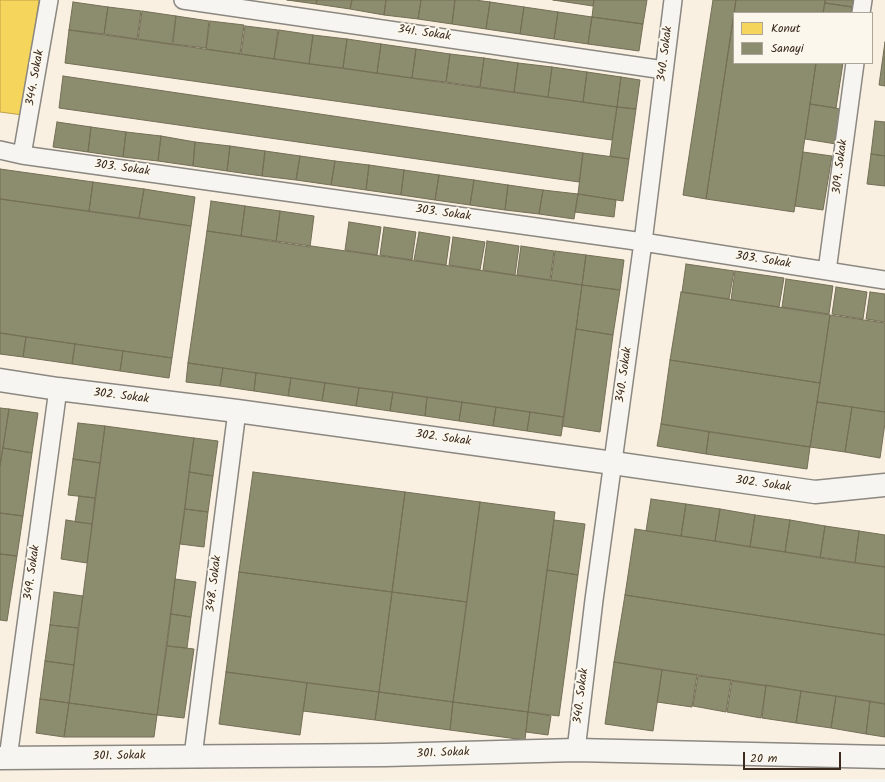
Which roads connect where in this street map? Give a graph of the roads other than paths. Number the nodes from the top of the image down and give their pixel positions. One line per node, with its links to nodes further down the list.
1 (49, 0): 9 (lane, 344. Sokak)
2 (183, 0): 7 (lane, 341. Sokak)
3 (673, 0): 7 (lane, 340. Sokak)
4 (863, 0): 5 (lane)
5 (861, 12)
6 (855, 64): 11 (lane, 309. Sokak)
7 (664, 70): 10 (lane, 340. Sokak)
8 (0, 150): 9 (lane, 303. Sokak)
9 (22, 155): 10 (lane, 303. Sokak)
10 (643, 242): 11 (lane, 303. Sokak); 16 (lane, 340. Sokak)
11 (827, 271): 12 (lane, 303. Sokak)
12 (885, 280)
13 (0, 380): 14 (street, 302. Sokak)
14 (58, 389): 15 (street, 302. Sokak); 21 (lane, 349. Sokak)
15 (237, 411): 16 (street, 302. Sokak); 19 (lane, 348. Sokak)
16 (613, 463): 17 (street, 302. Sokak); 18 (lane, 340. Sokak)
17 (885, 485)
18 (576, 750): 19 (street, 301. Sokak); 20 (street, 301. Sokak)
19 (193, 756): 21 (street, 301. Sokak)
20 (885, 757)
21 (4, 758)

